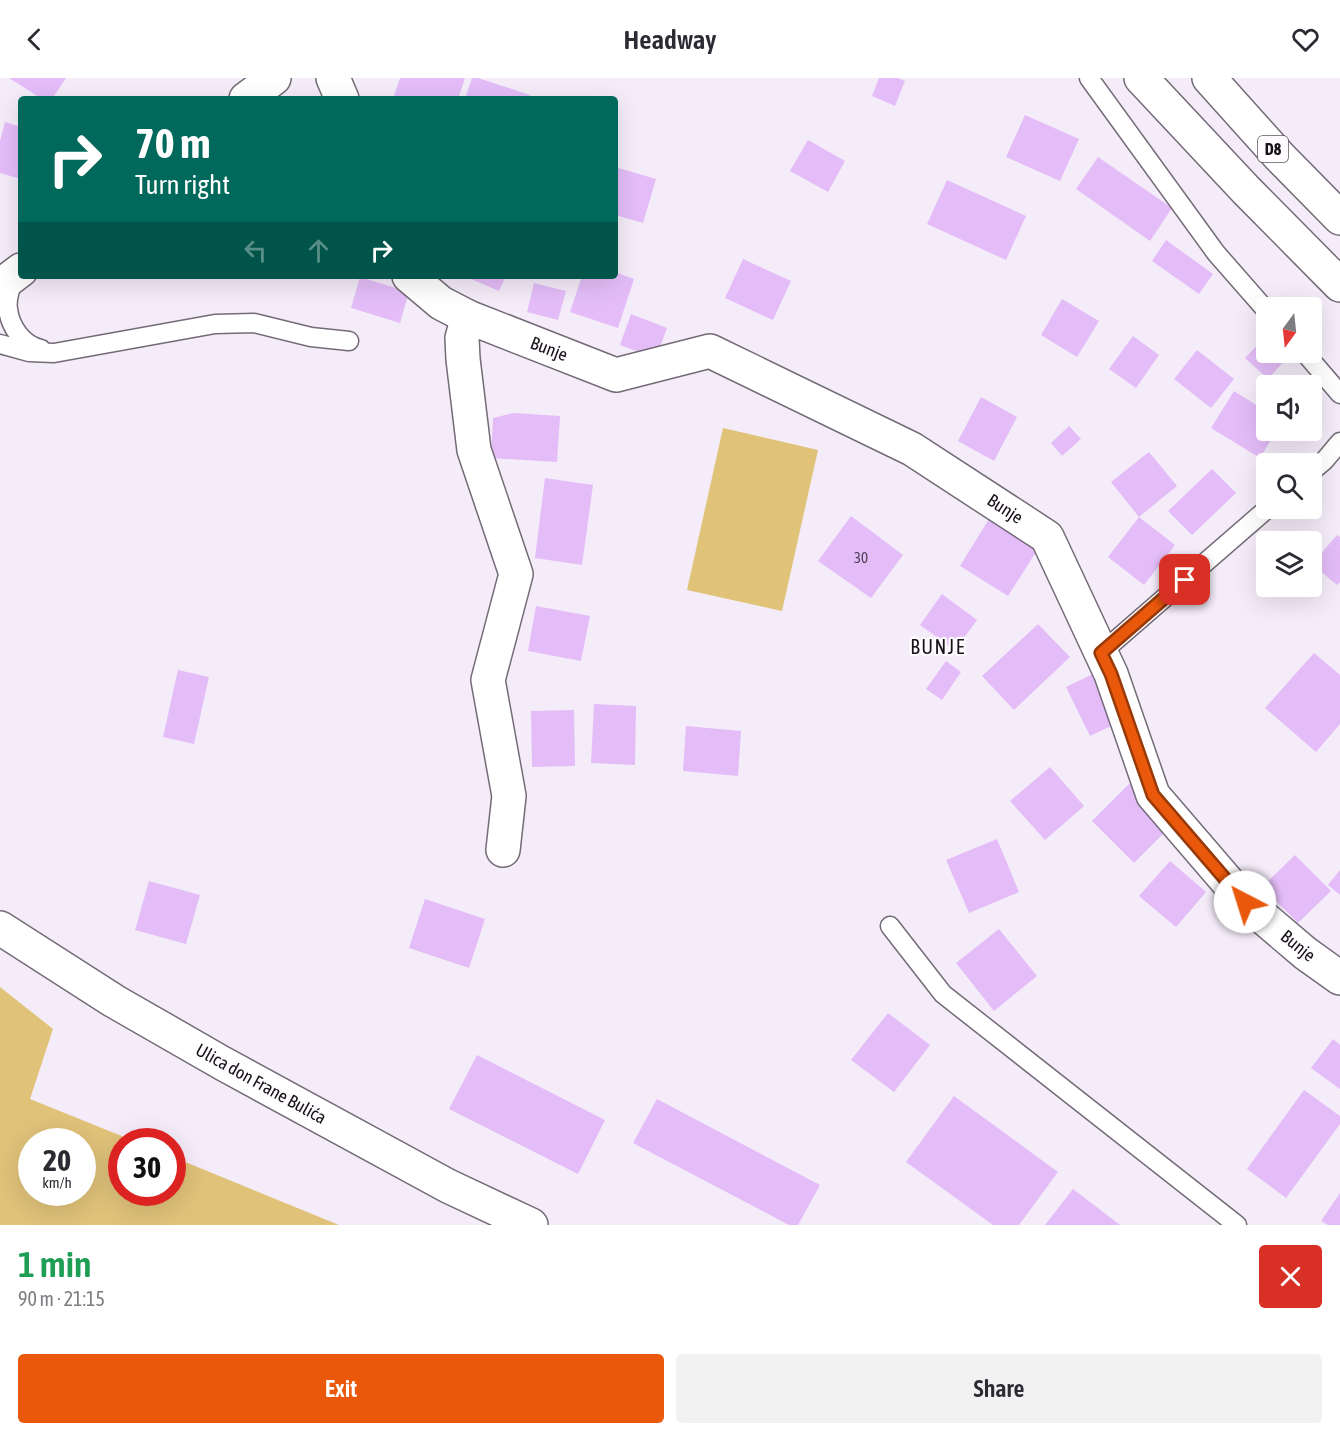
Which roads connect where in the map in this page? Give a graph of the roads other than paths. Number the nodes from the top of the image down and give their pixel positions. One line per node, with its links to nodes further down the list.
1 (274, 78): 6 (main road)
2 (333, 78): 7 (main road)
3 (1089, 78): 12 (lane)
4 (1141, 78): 11 (main road)
5 (1209, 78): 8 (main road, D8)
6 (250, 96)
7 (341, 96)
8 (1340, 218)
9 (12, 276): 16 (lane)
10 (413, 279): 13 (main road, Bunje)
11 (1340, 285)
12 (1256, 299)
13 (468, 317): 22 (main road, Bunje); 23 (main road)
14 (349, 341): 16 (lane)
15 (0, 344): 16 (lane)
16 (54, 353)
17 (1313, 363): 18 (lane)
18 (1340, 394)
19 (1340, 442): 20 (lane)
20 (1322, 463)
21 (1256, 518): 22 (lane)
22 (1101, 653): 26 (main road, Bunje)
23 (503, 850)
24 (890, 926): 28 (lane)
25 (0, 928): 27 (main road, Ulica don Frane Bulića)
26 (1340, 977)
27 (531, 1225)
28 (1237, 1225)

